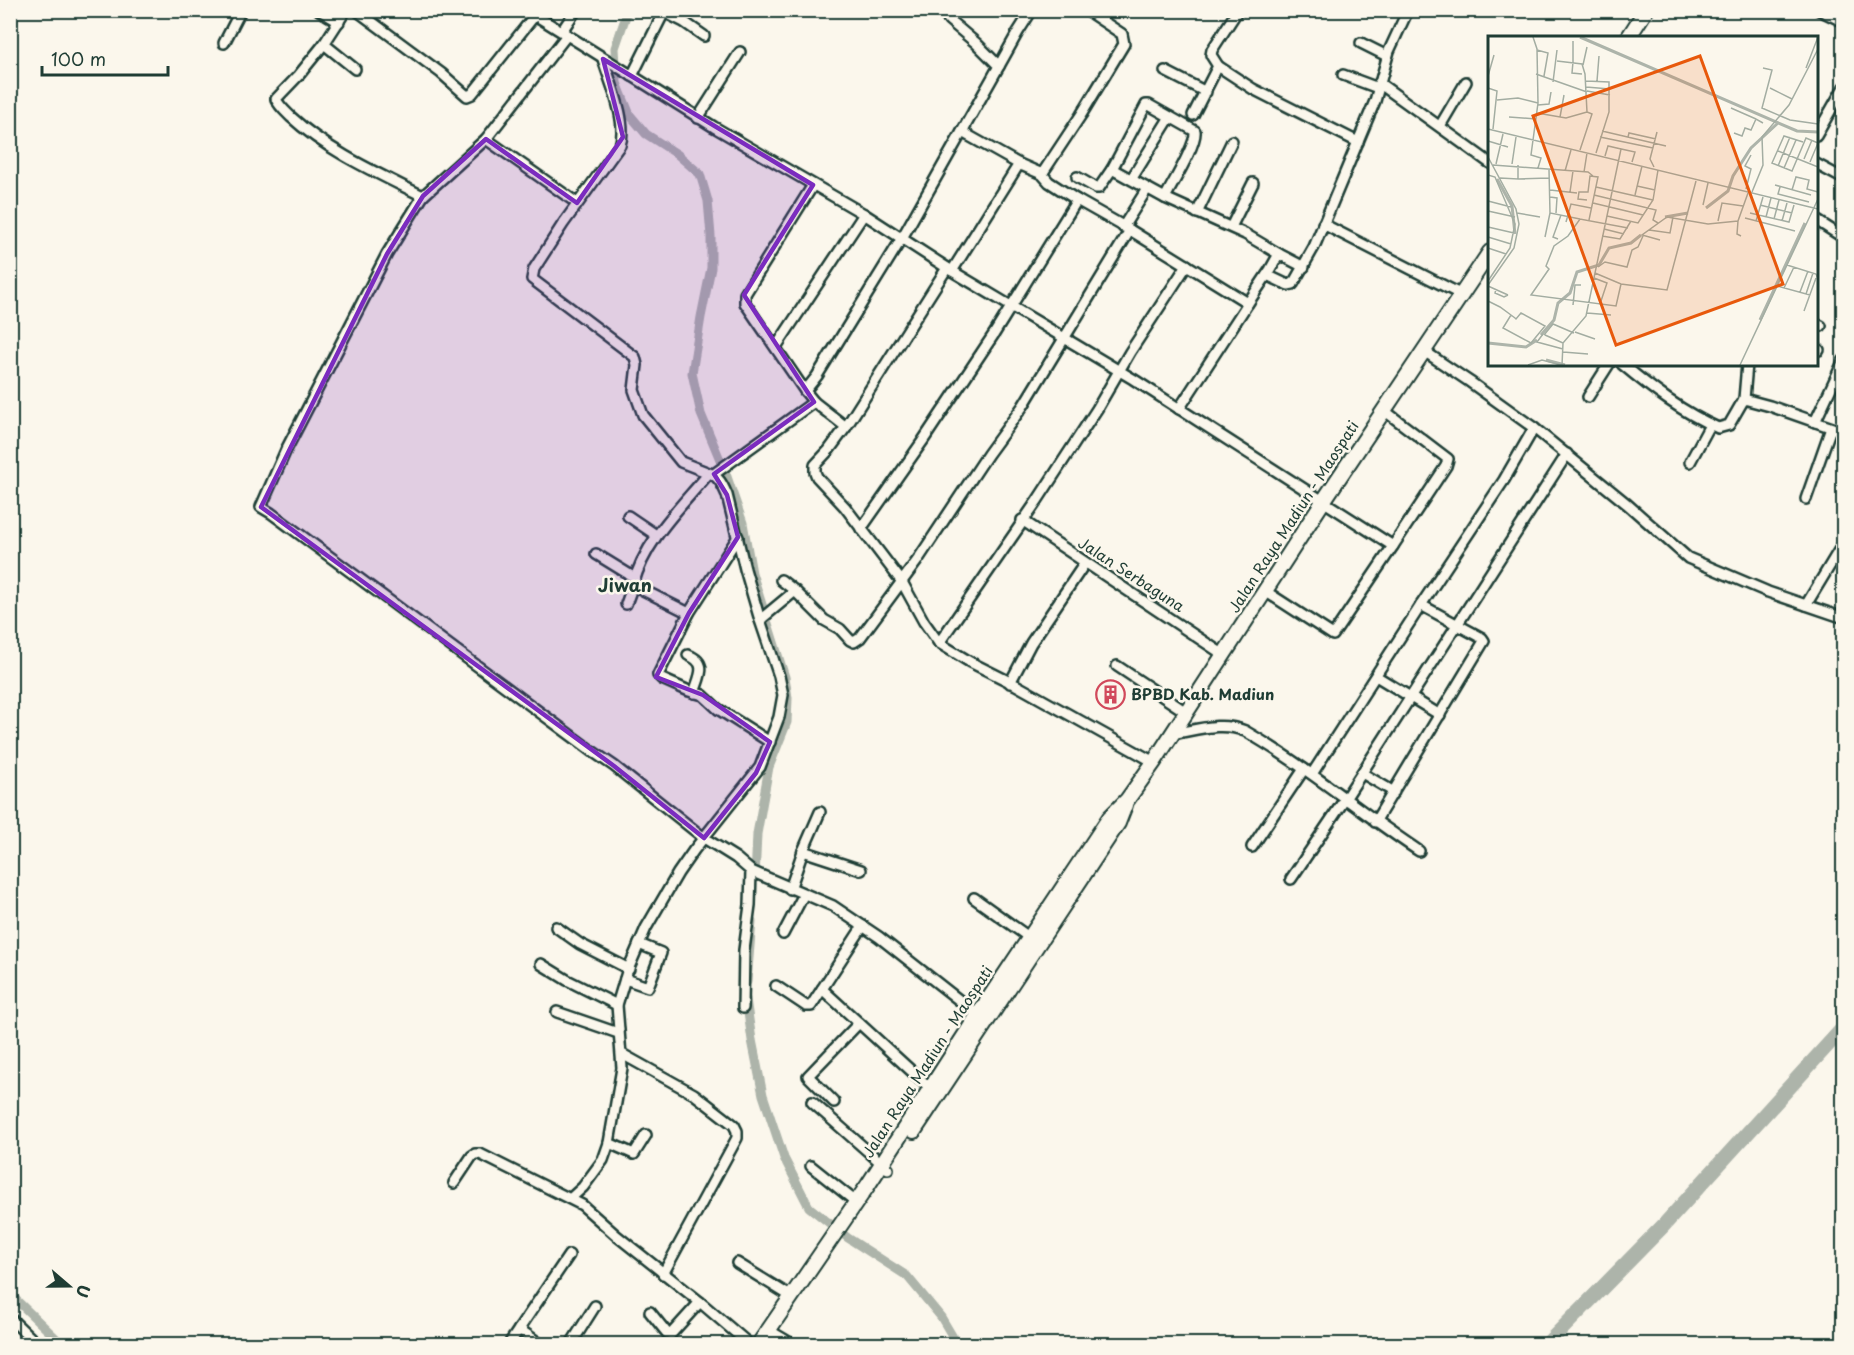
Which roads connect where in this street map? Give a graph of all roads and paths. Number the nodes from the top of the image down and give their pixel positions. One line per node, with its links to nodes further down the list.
1 (241, 10): 20 (street)
2 (319, 10): 15 (street)
3 (346, 10): 15 (street)
4 (356, 10): 13 (street)
5 (576, 10): 17 (street)
6 (941, 10): 26 (street)
7 (1032, 10): 26 (street)
8 (1086, 10): 49 (street)
9 (1238, 10): 27 (street)
10 (1408, 10): 24 (street)
11 (1646, 10): 19 (highway)
12 (1819, 10): 14 (street)
13 (531, 13): 17 (street)
14 (1832, 13): 16 (street)
15 (339, 22): 22 (street)
16 (1844, 22)
17 (564, 33): 25 (street); 42 (street)
18 (704, 36): 30 (street)
19 (1629, 36)
20 (224, 43)
21 (1361, 43): 24 (street)
22 (324, 44): 28 (street); 56 (street)
23 (740, 52): 38 (street)
24 (1387, 56): 33 (street)
25 (603, 59): 30 (street); 59 (street)
26 (999, 66): 40 (street)
27 (1218, 66): 35 (street); 44 (street)
28 (355, 69)
29 (1165, 71): 35 (street)
30 (629, 75): 38 (street)
31 (1343, 75): 33 (street)
32 (1466, 82): 39 (street)
33 (1379, 85): 39 (street); 44 (street)
34 (1844, 87): 41 (street)
35 (1206, 92): 36 (street)
36 (1193, 115)
37 (1170, 117): 48 (street); 51 (street); 57 (street)
38 (698, 118): 54 (street)
39 (1440, 126): 45 (street)
40 (962, 132): 46 (street); 66 (street)
41 (1818, 132)
42 (486, 139): 56 (street); 59 (street)
43 (1232, 141): 60 (street)
44 (1358, 142): 63 (street)
45 (1488, 162)
46 (1019, 164): 49 (street); 72 (street)
47 (1818, 165): 52 (street)
48 (1112, 169): 50 (street); 51 (street)
49 (1042, 174): 58 (street)
50 (1077, 177)
51 (1132, 178): 55 (street)
52 (1844, 179)
53 (1253, 183): 64 (street)
54 (813, 185): 61 (street); 78 (street)
55 (1147, 189): 57 (street); 65 (street)
56 (423, 196): 142 (street)
57 (1165, 198): 60 (street)
58 (1077, 200): 65 (street); 76 (street)
59 (577, 203): 99 (street)
60 (1197, 213): 64 (street)
61 (864, 214): 66 (street); 78 (street)
62 (1818, 221): 67 (street)
63 (1323, 224): 71 (street); 74 (street)
64 (1231, 227): 68 (street)
65 (1127, 229): 70 (street); 77 (street)
66 (902, 238): 72 (street); 85 (street)
67 (1844, 238)
68 (1279, 254): 71 (street); 73 (street)
69 (1488, 255): 74 (highway, Jalan Raya Madiun - Maospati)
70 (1187, 265): 75 (street); 84 (street)
71 (1304, 267): 73 (street)
72 (949, 270): 76 (street); 93 (street)
73 (1267, 275): 75 (street)
74 (1461, 294): 79 (highway, Jalan Raya Madiun - Maospati)
75 (1248, 303): 89 (street)
76 (1010, 307): 77 (street); 104 (street)
77 (1065, 339): 84 (street); 113 (street)
78 (776, 347): 85 (street)
79 (1424, 351): 90 (highway, Jalan Raya Madiun - Maospati); 94 (street)
80 (1844, 360): 91 (street)
81 (1608, 366): 86 (street)
82 (1624, 366): 92 (street)
83 (1747, 366): 87 (street)
84 (1120, 372): 89 (street); 103 (street)
85 (805, 391): 88 (street)
86 (1588, 397)
87 (1744, 399): 91 (street); 92 (street)
88 (814, 402): 93 (street); 99 (street)
89 (1179, 409): 101 (street)
90 (1384, 411): 101 (highway, Jalan Raya Madiun - Maospati); 108 (street)
91 (1815, 422): 95 (street)
92 (1710, 424): 98 (street)
93 (846, 427): 104 (street)
94 (1534, 428): 97 (street); 117 (street)
95 (1831, 428): 96 (street); 100 (street)
96 (1844, 432)
97 (1567, 454): 118 (street); 122 (street)
98 (1690, 462)
99 (712, 473): 105 (street); 106 (street)
100 (1806, 499)
101 (1324, 500): 108 (street); 115 (highway, Jalan Raya Madiun - Maospati)
102 (628, 516): 105 (street)
103 (1022, 520): 110 (street, Jalan Serbaguna); 123 (street)
104 (861, 529): 113 (street)
105 (656, 535): 112 (street)
106 (738, 537): 119 (street); 121 (street)
107 (1844, 542): 118 (street)
108 (1393, 546): 115 (street)
109 (596, 554): 112 (street)
110 (1084, 563): 125 (street, Jalan Serbaguna); 128 (street)
111 (782, 580): 114 (street)
112 (634, 582): 116 (street); 119 (street)
113 (902, 582): 114 (street); 123 (street)
114 (795, 591): 121 (street)
115 (1265, 591): 125 (highway, Jalan Raya Madiun - Maospati)
116 (626, 604)
117 (1421, 605): 122 (street); 127 (street)
118 (1806, 605): 120 (street)
119 (689, 613): 129 (street)
120 (1844, 618)
121 (760, 620): 134 (street)
122 (1456, 625): 130 (street); 132 (street)
123 (939, 643): 128 (street)
124 (688, 655): 129 (street)
125 (1224, 656): 131 (highway, Jalan Raya Madiun - Maospati)
126 (1117, 666): 131 (street)
127 (1376, 676): 130 (street); 136 (street)
128 (1010, 683): 135 (street)
129 (694, 693): 134 (street)
130 (1410, 696): 132 (street); 137 (street)
131 (1186, 712): 133 (highway, Jalan Raya Madiun - Maospati)
132 (1440, 715): 138 (street)
133 (1172, 734): 135 (highway, Jalan Raya Madiun - Maospati); 136 (street)
134 (770, 742): 142 (street)
135 (1154, 762): 152 (highway, Jalan Raya Madiun - Maospati)
136 (1308, 771): 139 (street); 143 (street)
137 (1362, 772): 138 (street); 139 (street)
138 (1394, 792): 141 (street)
139 (1345, 799): 141 (street); 148 (street)
140 (820, 812): 144 (street)
141 (1375, 822): 145 (street)
142 (704, 838): 147 (street); 157 (street)
143 (1252, 848)
144 (803, 851): 146 (street); 149 (street)
145 (1419, 851)
146 (861, 870)
147 (752, 872): 149 (street); 164 (street)
148 (1291, 879)
149 (790, 889): 150 (street)
150 (804, 894): 153 (street); 155 (street)
151 (974, 898): 156 (street)
152 (1062, 898): 156 (highway, Jalan Raya Madiun - Maospati); 176 (highway, Jalan Raya Madiun - Maospati)
153 (863, 926): 162 (street); 166 (street)
154 (555, 927): 159 (street)
155 (783, 934)
156 (1030, 938): 166 (highway, Jalan Raya Madiun - Maospati)
157 (639, 944): 159 (street); 160 (street)
158 (541, 964): 163 (street)
159 (629, 969): 160 (street)
160 (625, 978): 163 (street)
161 (776, 986): 162 (street)
162 (822, 989): 167 (street)
163 (617, 1005): 168 (street)
164 (743, 1008)
165 (557, 1012): 168 (street)
166 (978, 1015): 170 (highway, Jalan Raya Madiun - Maospati)
167 (859, 1023): 170 (street); 172 (street)
168 (618, 1033): 169 (street)
169 (622, 1054): 174 (street); 183 (street)
170 (930, 1088): 176 (highway, Jalan Raya Madiun - Maospati)
171 (812, 1102): 176 (street)
172 (834, 1102)
173 (646, 1135): 174 (street)
174 (609, 1143): 178 (street)
175 (811, 1166): 179 (street)
176 (884, 1167): 179 (highway, Jalan Raya Madiun - Maospati); 180 (highway, Jalan Raya Madiun - Maospati)
177 (454, 1183): 178 (street)
178 (571, 1198): 183 (street)
179 (856, 1202): 180 (highway, Jalan Raya Madiun - Maospati)
180 (839, 1235): 184 (highway, Jalan Raya Madiun - Maospati); 190 (highway, Jalan Raya Madiun - Maospati)
181 (569, 1255): 189 (street)
182 (737, 1263): 184 (street)
183 (663, 1274): 185 (street)
184 (792, 1297): 196 (highway, Jalan Raya Madiun - Maospati)
185 (700, 1302): 187 (street); 195 (street)
186 (595, 1306): 194 (street)
187 (650, 1312)
188 (10, 1318): 191 (street)
189 (519, 1329): 192 (street); 193 (street)
190 (772, 1339): 197 (street)
191 (37, 1344)
192 (508, 1344)
193 (540, 1344)
194 (571, 1344)
195 (749, 1344)
196 (759, 1344)
197 (792, 1344)

